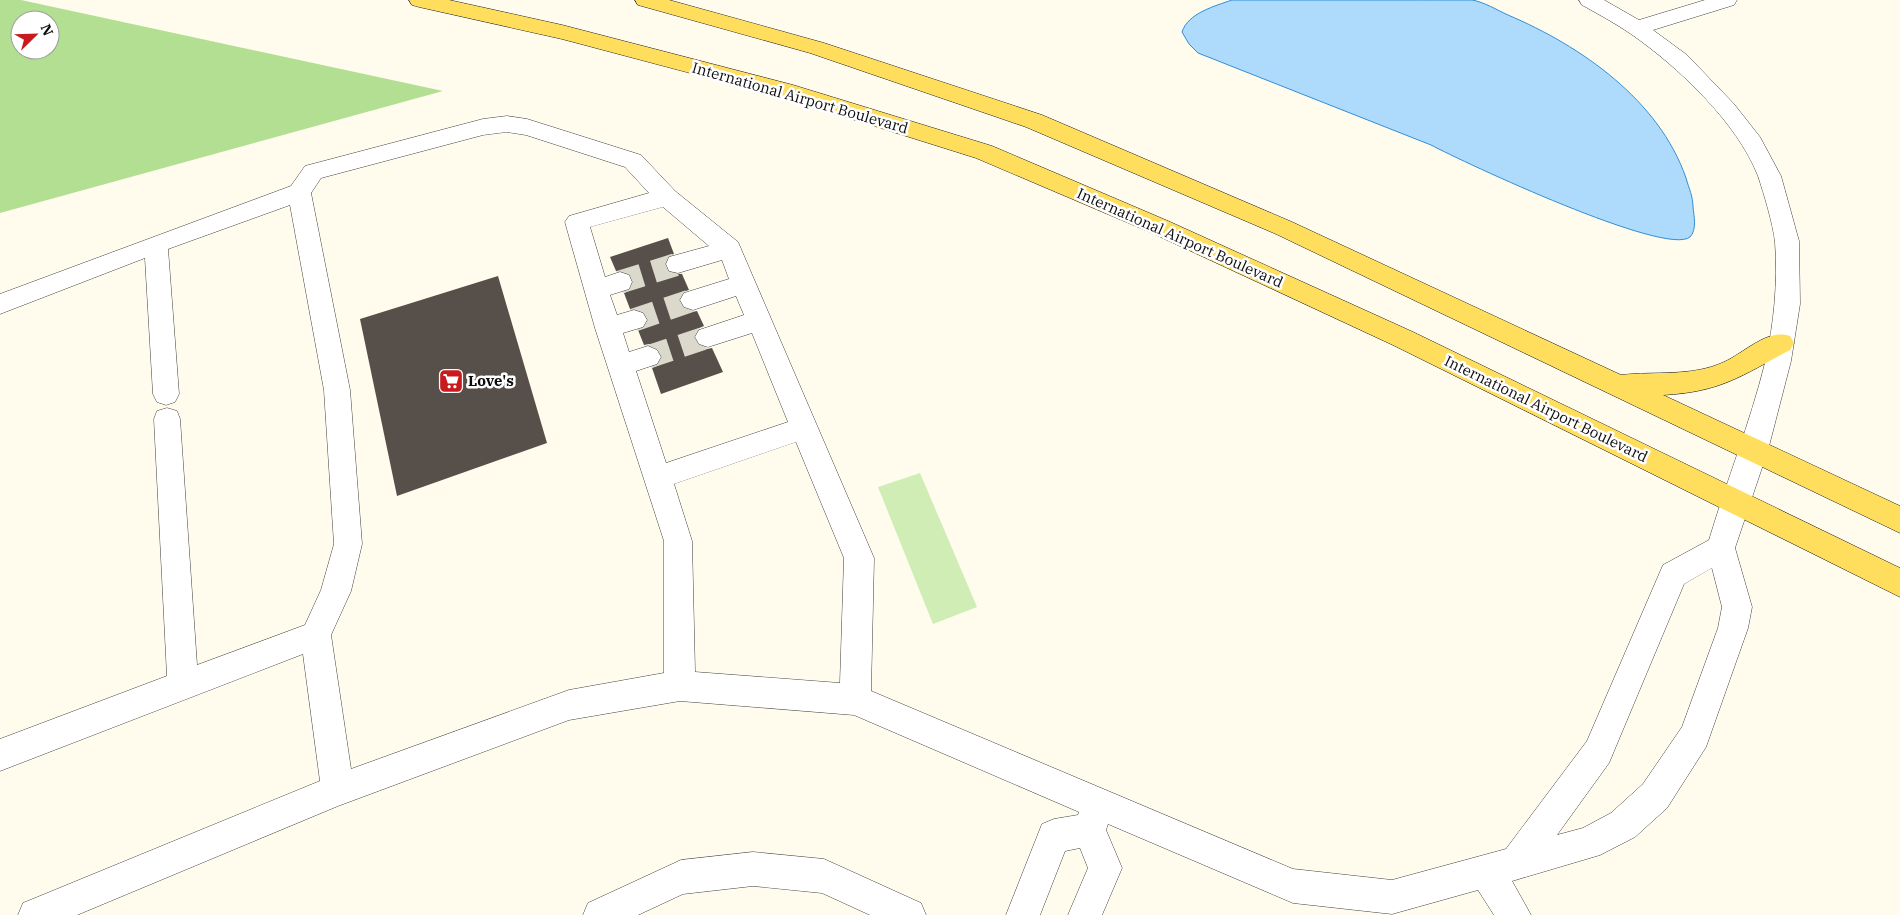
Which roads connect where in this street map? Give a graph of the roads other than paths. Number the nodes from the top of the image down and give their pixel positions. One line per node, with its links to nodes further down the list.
1 (418, 0): 25 (main road, International Airport Boulevard)
2 (645, 0): 21 (main road)
3 (1589, 0): 5 (street)
4 (1727, 0): 5 (street)
5 (1637, 28): 18 (street)
6 (298, 192): 7 (street); 8 (street); 29 (street)
7 (667, 197): 9 (street); 16 (street)
8 (156, 244): 13 (street); 30 (street)
9 (729, 249): 10 (street); 11 (street)
10 (678, 264)
11 (743, 284): 12 (street); 15 (street)
12 (693, 300)
13 (0, 304)
14 (634, 320): 16 (street)
15 (758, 321): 17 (street); 22 (street)
16 (608, 328): 20 (street)
17 (708, 337)
18 (1781, 343): 21 (main road); 23 (street)
19 (648, 357): 20 (street)
20 (620, 365): 24 (street)
21 (1618, 386): 23 (main road)
22 (804, 428): 24 (street); 32 (street)
23 (1754, 450): 25 (street); 26 (main road)
24 (657, 478): 31 (street)
25 (1735, 501): 27 (street); 28 (main road, International Airport Boulevard)
26 (1900, 520)
27 (1721, 548): 36 (street); 36 (street)
28 (1900, 583)
29 (316, 635): 30 (street); 34 (street)
30 (183, 685): 33 (street)
31 (680, 686): 32 (street); 34 (street)
32 (855, 700): 35 (street)
33 (0, 755)
34 (338, 790): 37 (street)
35 (1094, 816): 36 (street); 40 (street); 41 (street)
36 (1501, 867): 42 (street)
37 (35, 915)
38 (600, 915): 39 (street)
39 (909, 915)
40 (1022, 915)
41 (1085, 915)
42 (1514, 915)

